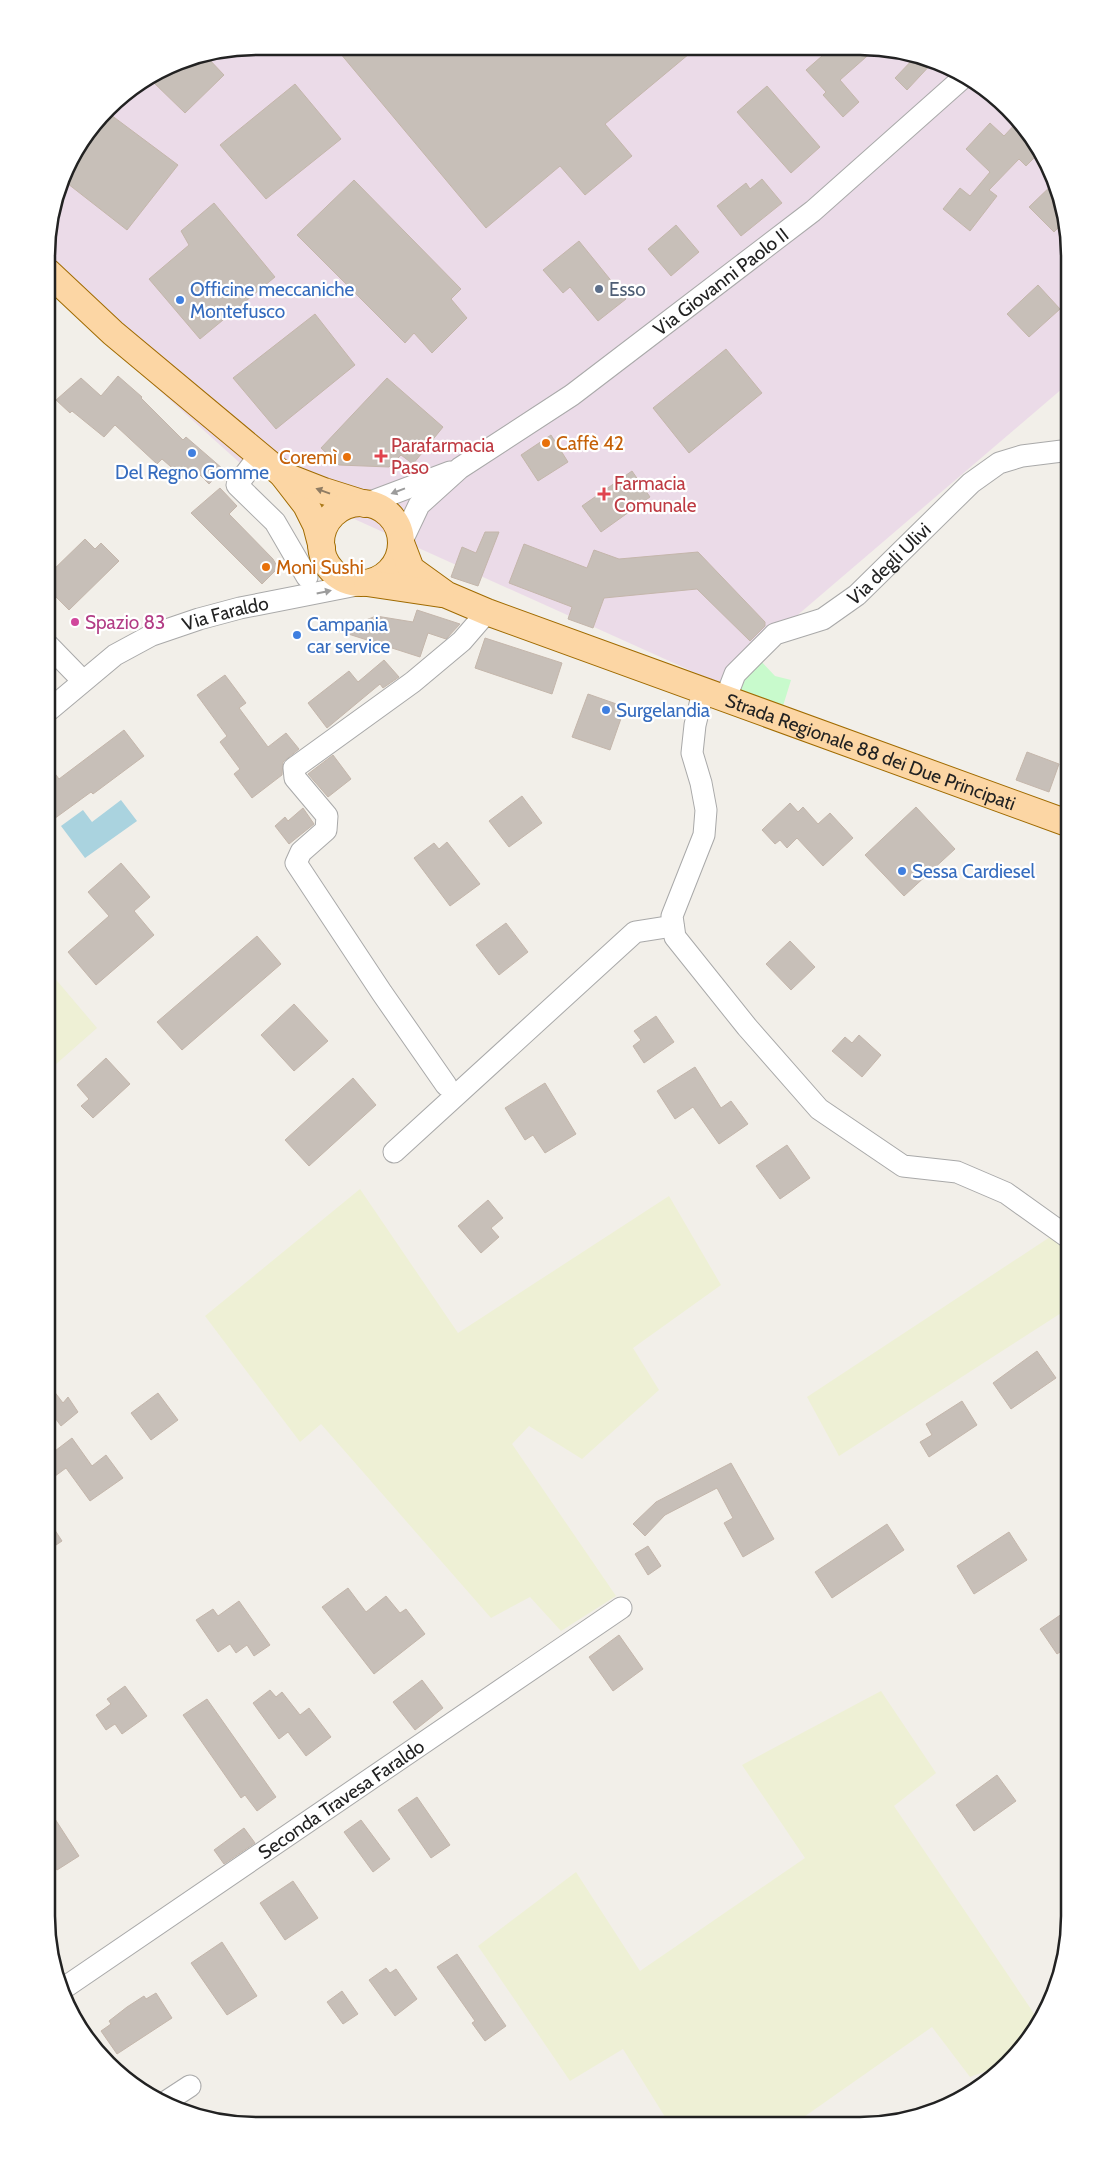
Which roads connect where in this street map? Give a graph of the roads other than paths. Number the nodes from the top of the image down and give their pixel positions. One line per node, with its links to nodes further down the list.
1 (959, 81): 5 (street, Via Giovanni Paolo II)
2 (55, 279): 4 (main road, Strada Regionale 88 dei Due Principati)
3 (1061, 451): 17 (street, Via degli Ulivi)
4 (260, 456): 6 (main road, Strada Regionale 88 dei Due Principati); 10 (street)
5 (460, 468): 7 (street, one-way to 7); 8 (street)
6 (282, 474): 7 (main road, Strada Regionale 88 dei Due Principati, one-way to 6); 9 (main road, Strada Regionale 88 dei Due Principati)
7 (365, 504): 8 (main road, Strada Regionale 88 dei Due Principati); 9 (main road)
8 (401, 543): 11 (main road); 12 (main road, Strada Regionale 88 dei Due Principati)
9 (322, 548): 10 (street); 11 (main road, Strada Regionale 88 dei Due Principati)
10 (307, 577): 13 (street)
11 (368, 583): 12 (main road, Strada Regionale 88 dei Due Principati); 13 (street, Via Faraldo, one-way to 11)
12 (447, 595): 14 (main road, Strada Regionale 88 dei Due Principati)
13 (280, 601): 16 (street, Via Faraldo)
14 (487, 612): 17 (main road, Strada Regionale 88 dei Due Principati); 21 (street)
15 (55, 652): 16 (street)
16 (83, 681): 18 (street, Via Faraldo)
17 (714, 696): 19 (main road, Strada Regionale 88 dei Due Principati); 20 (street, Via degli Ulivi)
18 (55, 705)
19 (1061, 821)
20 (673, 926): 22 (street); 23 (street)
21 (446, 1085)
22 (394, 1152)
23 (1061, 1232)
24 (621, 1608): 25 (street, Seconda Travesa Faraldo)
25 (68, 1985)
26 (190, 2086): 27 (street)
27 (171, 2098)

